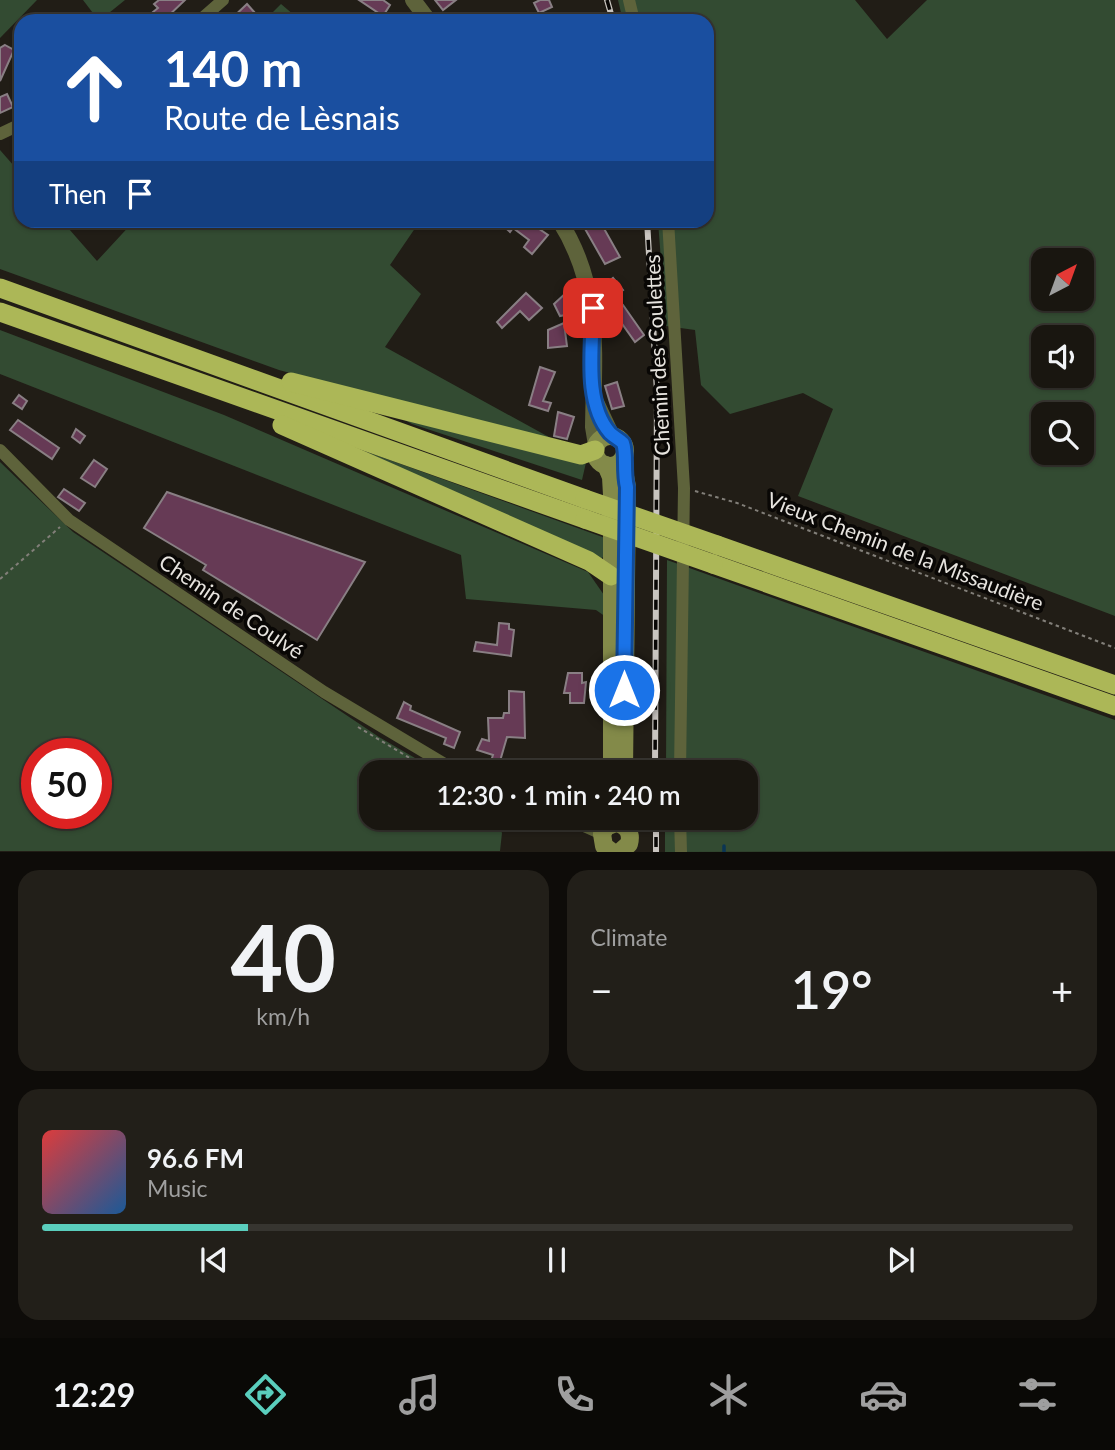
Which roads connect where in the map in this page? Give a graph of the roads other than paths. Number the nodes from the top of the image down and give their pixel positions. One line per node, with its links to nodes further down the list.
1 (223, 0): 3 (street)
2 (413, 0): 4 (street)
3 (207, 14)
4 (424, 14)
5 (563, 228): 12 (street)
6 (668, 228): 20 (street, Chemin des Coulettes)
7 (0, 288): 9 (highway)
8 (0, 312): 10 (highway)
9 (159, 346): 12 (highway); 13 (highway, bridge)
10 (226, 393): 13 (highway, bridge); 14 (highway)
11 (0, 450): 17 (street, Chemin de Coulvé)
12 (606, 451): 14 (main road); 19 (main road)
13 (715, 554): 15 (highway); 16 (highway)
14 (611, 576): 18 (main road)
15 (1115, 685)
16 (1115, 706)
17 (438, 760)
18 (612, 760)
19 (624, 760)
20 (680, 760)
21 (596, 830): 23 (street)
22 (681, 830): 24 (street)
23 (615, 838)
24 (681, 852)

